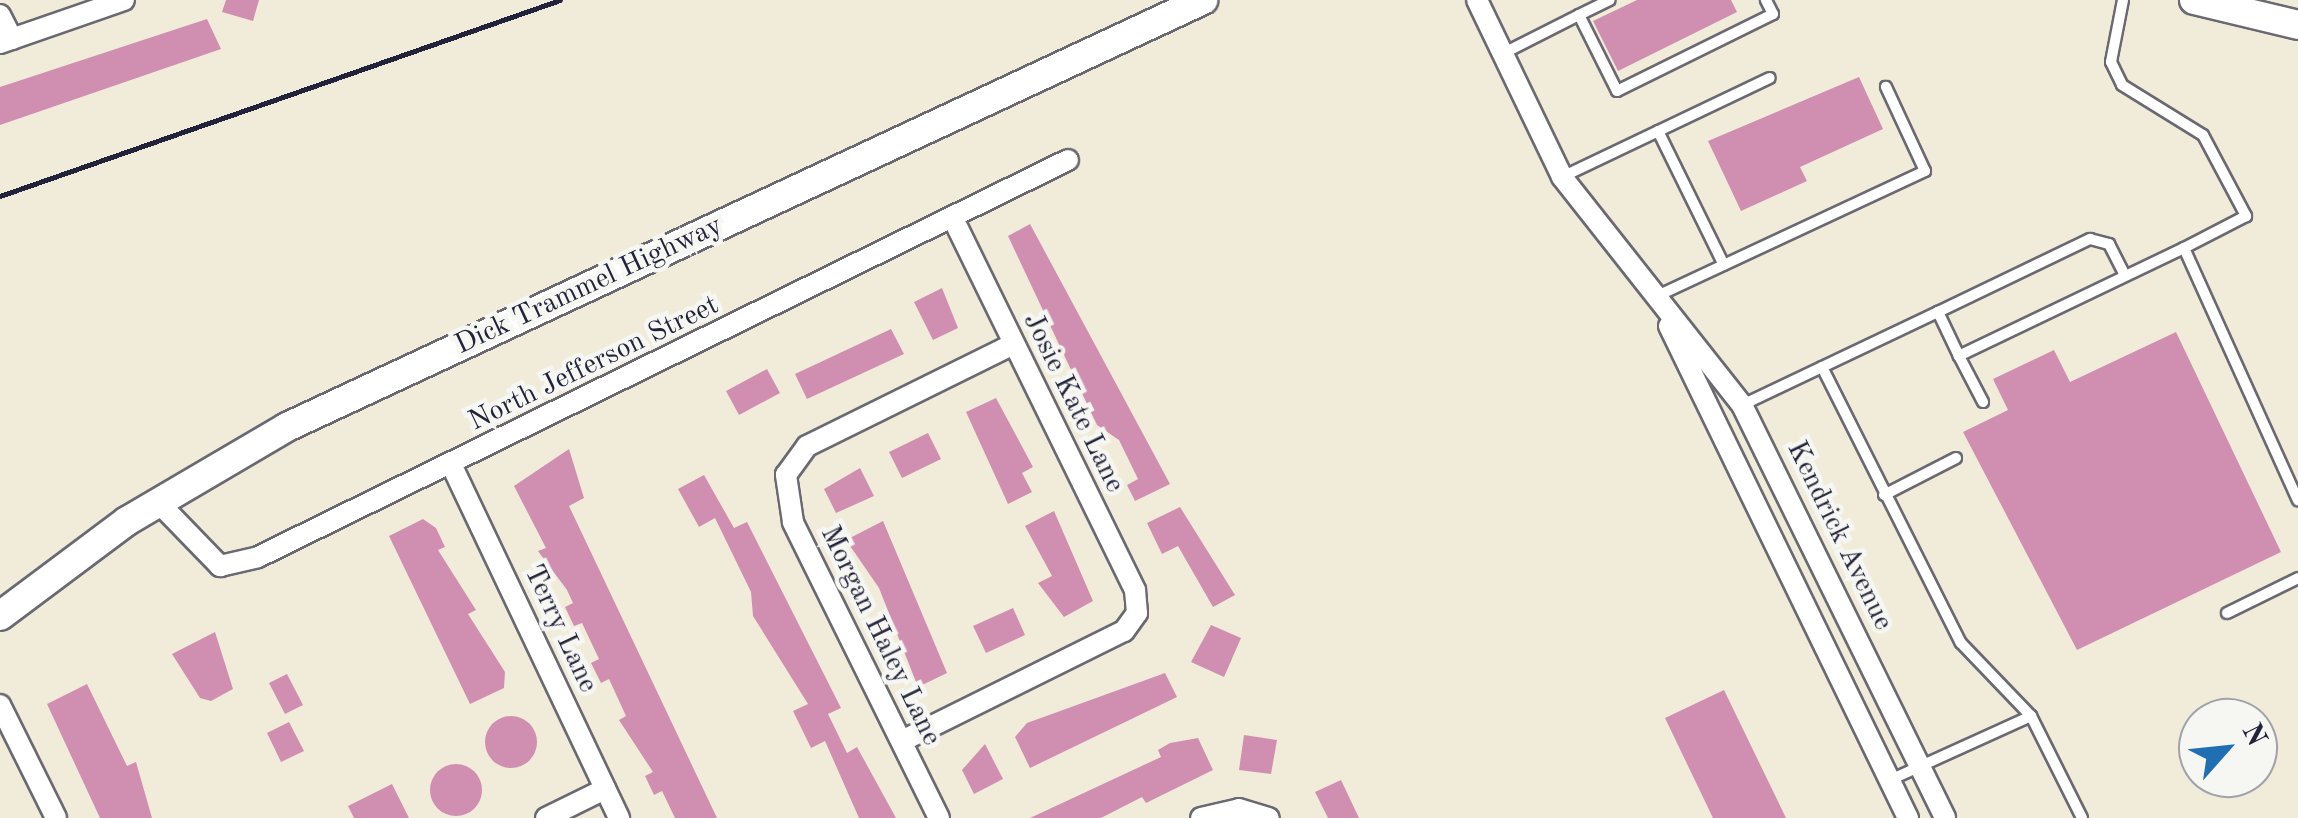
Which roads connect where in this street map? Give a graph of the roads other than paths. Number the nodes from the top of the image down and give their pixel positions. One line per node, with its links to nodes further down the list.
1 (124, 0): 11 (street)
2 (1204, 0): 33 (main road, Dick Trammel Highway)
3 (1477, 0): 12 (street, Kendrick Avenue)
4 (1610, 0): 9 (lane)
5 (1766, 0): 9 (lane)
6 (2123, 0): 19 (lane)
7 (2194, 0): 10 (main road)
8 (0, 15): 11 (street)
9 (1579, 15): 12 (lane)
10 (2298, 25)
11 (6, 41)
12 (1501, 55): 17 (street, Kendrick Avenue)
13 (1770, 78): 15 (lane)
14 (1886, 87): 20 (lane)
15 (1658, 131): 17 (lane); 20 (lane)
16 (1068, 160): 18 (street, North Jefferson Street)
17 (1562, 176): 22 (street, Kendrick Avenue)
18 (952, 218): 24 (street, Josie Kate Lane); 30 (street, North Jefferson Street)
19 (2184, 248): 21 (lane); 32 (lane)
20 (1724, 265): 22 (lane)
21 (2125, 275): 23 (lane); 25 (lane)
22 (1654, 298): 28 (street, Kendrick Avenue); 41 (street, Kendrick Avenue)
23 (1938, 312): 25 (lane); 26 (lane)
24 (1013, 344): 39 (street, Morgan Haley Lane); 39 (street, Josie Kate Lane)
25 (1960, 356): 27 (lane)
26 (1822, 367): 28 (lane); 31 (lane)
27 (1982, 402)
28 (1742, 405): 40 (street, Kendrick Avenue)
29 (1956, 458): 31 (lane)
30 (451, 464): 33 (street, North Jefferson Street); 42 (street, Terry Lane)
31 (1884, 494): 38 (lane)
32 (2298, 500)
33 (157, 501): 36 (main road, Dick Trammel Highway)
34 (2298, 578): 35 (lane)
35 (2227, 613)
36 (0, 616)
37 (0, 704): 44 (street)
38 (2030, 716): 40 (lane); 51 (lane)
39 (902, 742): 47 (street, Morgan Haley Lane)
40 (1921, 767): 41 (lane); 50 (street, Kendrick Avenue)
41 (1890, 780): 49 (street, Kendrick Avenue)
42 (605, 789): 45 (street); 46 (street, Terry Lane)
43 (1266, 816): 48 (street)
44 (56, 818)
45 (546, 818)
46 (619, 818)
47 (939, 818)
48 (1201, 818)
49 (1908, 818)
50 (1945, 818)
51 (2082, 818)

